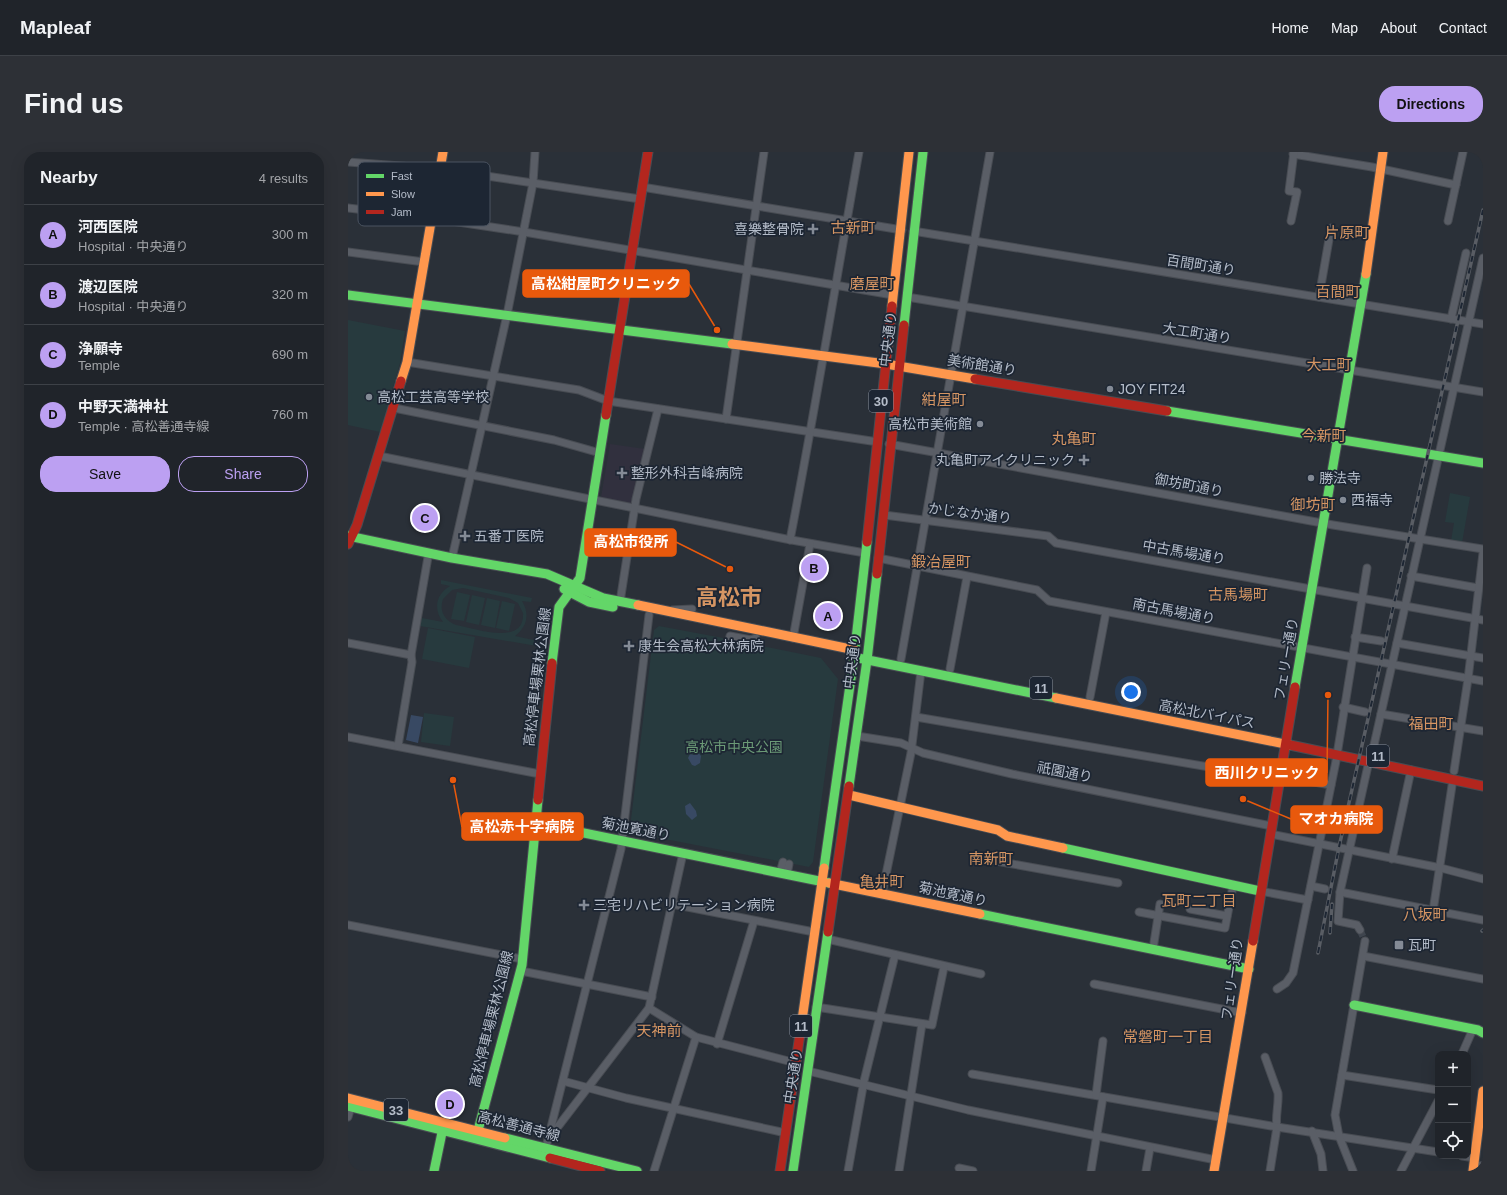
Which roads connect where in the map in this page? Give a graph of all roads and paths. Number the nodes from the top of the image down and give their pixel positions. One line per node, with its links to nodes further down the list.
1 (443, 152): 13 (main road)
2 (535, 152): 17 (street)
3 (648, 152): 19 (main road, 高松停車場栗林公園線)
4 (764, 152): 21 (street)
5 (859, 152): 24 (street)
6 (909, 152): 30 (main road, 中央通り / 30)
7 (923, 152): 31 (main road, 中央通り / 30)
8 (990, 152): 33 (street)
9 (1383, 152): 15 (main road, フェリー通り)
10 (1463, 152): 18 (street)
11 (1294, 153): 15 (street); 25 (street)
12 (348, 162): 14 (street)
13 (441, 162)
14 (358, 163)
15 (1381, 169): 18 (street); 46 (main road, フェリー通り)
16 (490, 177): 17 (street)
17 (533, 183): 20 (street); 32 (street)
18 (1456, 185): 26 (street)
19 (642, 187): 20 (main road, 高松停車場栗林公園線); 21 (street, 百間町通り)
20 (640, 199): 34 (main road, 高松停車場栗林公園線)
21 (757, 206): 24 (street, 百間町通り); 39 (street)
22 (348, 208): 23 (street)
23 (358, 209)
24 (846, 220): 30 (street, 百間町通り); 40 (street)
25 (1291, 221)
26 (1448, 221)
27 (431, 226): 38 (main road)
28 (485, 226): 32 (street)
29 (1331, 228): 44 (street)
30 (900, 229): 31 (street, 百間町通り); 42 (main road, 中央通り / 30)
31 (914, 231): 33 (street, 百間町通り); 43 (main road, 中央通り / 30)
32 (524, 232): 34 (street); 48 (street)
33 (973, 242): 44 (street, 百間町通り); 47 (street)
34 (632, 250): 39 (street); 52 (main road, 高松停車場栗林公園線)
35 (348, 252): 38 (street)
36 (1466, 254): 49 (street)
37 (1483, 258): 50 (street)
38 (424, 262): 45 (main road)
39 (748, 270): 40 (street); 53 (street)
40 (834, 285): 42 (street); 54 (street)
41 (348, 295): 45 (main road, 美術館通り)
42 (893, 295): 56 (main road, 中央通り / 30)
43 (907, 297): 47 (street, 大工町通り); 57 (main road, 中央通り / 30)
44 (1319, 298): 46 (street, 百間町通り)
45 (417, 303): 48 (main road, 美術館通り); 55 (main road)
46 (1361, 304): 49 (street, 百間町通り); 58 (main road, フェリー通り)
47 (962, 307): 58 (street, 大工町通り); 59 (street)
48 (507, 315): 52 (main road, 美術館通り); 60 (street)
49 (1451, 319): 50 (street, 百間町通り)
50 (1468, 322): 51 (street, 百間町通り); 61 (street)
51 (1483, 324)
52 (620, 329): 53 (main road, 美術館通り); 63 (main road, 高松停車場栗林公園線)
53 (737, 344): 54 (main road, 美術館通り); 66 (street)
54 (822, 356): 56 (main road, 美術館通り); 68 (street)
55 (407, 362): 60 (street, 御坊町通り); 64 (main road)
56 (886, 364): 57 (main road, 美術館通り); 70 (main road, 中央通り / 30)
57 (899, 366): 59 (main road, 美術館通り); 71 (main road, 中央通り / 30)
58 (1349, 371): 61 (street, 大工町通り); 69 (main road, フェリー通り)
59 (951, 375): 69 (main road, 美術館通り); 72 (street)
60 (493, 377): 63 (street, 御坊町通り); 67 (street)
61 (1453, 387): 62 (street, 大工町通り); 74 (street)
62 (1483, 392)
63 (608, 401): 65 (street, 御坊町通り); 73 (main road, 高松停車場栗林公園線)
64 (394, 408): 67 (street); 75 (main road)
65 (658, 409): 66 (street, 御坊町通り); 79 (street)
66 (726, 419): 68 (street, 御坊町通り)
67 (482, 426): 73 (street); 77 (street)
68 (811, 433): 70 (street, 御坊町通り); 85 (street)
69 (1338, 438): 74 (main road, 美術館通り); 82 (main road, フェリー通り)
70 (877, 442): 71 (street, 御坊町通り); 89 (main road, 中央通り / 30)
71 (891, 444): 72 (street, 御坊町通り); 80 (main road, 中央通り / 30)
72 (937, 452): 81 (street); 82 (street, 御坊町通り)
73 (600, 453): 78 (main road, 高松停車場栗林公園線)
74 (1438, 455): 76 (main road, 美術館通り); 86 (street)
75 (379, 456): 77 (street); 84 (main road)
76 (1483, 463)
77 (472, 475): 78 (street); 92 (street)
78 (593, 500): 79 (street); 100 (main road, 高松停車場栗林公園線)
79 (635, 507): 85 (street); 102 (street)
80 (884, 515): 81 (street, かじなか通り); 93 (main road, 中央通り / 30)
81 (925, 521): 83 (street, かじなか通り); 94 (street)
82 (1324, 523): 86 (street, 御坊町通り); 98 (main road, フェリー通り)
83 (1052, 539): 98 (street, 中古馬場通り)
84 (349, 540): 91 (main road); 92 (main road)
85 (790, 540): 87 (street)
86 (1419, 540): 88 (street, 御坊町通り); 97 (street)
87 (810, 544): 89 (street); 112 (street)
88 (1483, 549)
89 (865, 553): 118 (main road, 中央通り / 30)
90 (1483, 554): 99 (street)
91 (428, 557): 100 (main road); 119 (street)
92 (452, 558): 100 (main road)
93 (878, 558): 94 (street, 南古馬場通り); 120 (main road, 中央通り / 30)
94 (916, 566): 96 (street, 南古馬場通り); 124 (street)
95 (1367, 568): 101 (street)
96 (967, 576): 106 (street, 南古馬場通り); 126 (street)
97 (1411, 576): 99 (street); 103 (street)
98 (1312, 588): 101 (street, 中古馬場通り); 117 (main road, フェリー通り)
99 (1478, 588): 108 (street)
100 (573, 589): 102 (main road); 107 (main road); 145 (main road, 高松停車場栗林公園線)
101 (1362, 598): 103 (street, 中古馬場通り); 110 (street)
102 (620, 602): 105 (main road)
103 (1405, 606): 108 (street, 中古馬場通り); 116 (street)
104 (692, 609): 105 (street)
105 (668, 612): 112 (main road)
106 (1106, 612): 117 (street, 南古馬場通り); 130 (street)
107 (649, 615): 111 (main road); 155 (street)
108 (1474, 618): 109 (street, 中古馬場通り); 121 (street)
109 (1483, 620)
110 (1355, 637): 113 (street); 122 (street)
111 (756, 638): 115 (street); 118 (main road)
112 (793, 638): 118 (main road)
113 (1381, 641)
114 (348, 643): 119 (street)
115 (729, 643)
116 (1397, 643): 121 (street); 125 (street)
117 (1301, 649): 122 (street, 南古馬場通り); 139 (main road, フェリー通り)
118 (855, 653): 120 (main road, 高松北バイパス / 11); 165 (main road, 中央通り / 11)
119 (411, 655): 140 (street)
120 (867, 656): 124 (main road, 高松北バイパス / 11); 127 (main road, 高松北バイパス / 11); 138 (main road, 中央通り / 11)
121 (1470, 656): 123 (street); 128 (street)
122 (1352, 658): 125 (street, 南古馬場通り); 131 (street)
123 (1483, 658)
124 (901, 659): 126 (main road, 高松北バイパス / 11)
125 (1392, 665): 128 (street, 南古馬場通り); 133 (street)
126 (950, 669): 130 (main road, 高松北バイパス / 11)
127 (921, 671): 134 (street); 139 (main road, 高松北バイパス / 11)
128 (1468, 679): 129 (street, 南古馬場通り); 135 (street)
129 (1483, 681)
130 (1090, 697): 139 (main road, 高松北バイパス / 11)
131 (1343, 707): 132 (street); 142 (street)
132 (1365, 712)
133 (1381, 714): 135 (street); 143 (street)
134 (916, 717): 141 (street); 147 (street)
135 (1461, 728): 136 (street); 146 (street)
136 (1483, 731)
137 (348, 736): 140 (street)
138 (857, 736): 141 (street, 祇園通り); 151 (main road, 中央通り / 11)
139 (1286, 740): 142 (main road, 高松北バイパス / 11); 147 (main road, フェリー通り)
140 (398, 746): 145 (street)
141 (912, 746): 152 (street); 154 (street, 祇園通り)
142 (1336, 751): 143 (main road, 高松北バイパス / 11); 149 (street)
143 (1370, 758): 144 (main road, 高松北バイパス / 11); 146 (main road, 高松北バイパス / 11); 157 (street)
144 (1411, 770): 146 (main road, 高松北バイパス / 11); 159 (street)
145 (540, 774): 153 (main road, 高松停車場栗林公園線)
146 (1453, 775): 148 (main road, 高松北バイパス / 11); 150 (main road, 高松北バイパス / 11); 162 (street)
147 (1280, 778): 149 (street); 154 (main road, フェリー通り)
148 (1483, 778)
149 (1331, 786): 156 (street)
150 (1483, 786)
151 (849, 795): 152 (main road); 167 (main road, 中央通り / 11)
152 (901, 808): 168 (main road); 173 (street)
153 (535, 823): 155 (main road, 菊池寛通り); 192 (main road, 高松停車場栗林公園線)
154 (1271, 830): 156 (street, 祇園通り); 171 (main road, フェリー通り)
155 (622, 841): 158 (main road, 菊池寛通り); 198 (street)
156 (1320, 844): 157 (street, 祇園通り); 169 (street)
157 (1349, 850): 159 (street, 祇園通り); 172 (street)
158 (683, 853): 163 (main road, 菊池寛通り); 175 (street)
159 (1392, 859): 162 (street, 祇園通り)
160 (996, 861): 166 (street)
161 (786, 863): 163 (street)
162 (1440, 868): 164 (street, 祇園通り); 178 (street)
163 (784, 874): 165 (main road, 菊池寛通り)
164 (1483, 879)
165 (822, 882): 167 (main road, 菊池寛通り); 186 (main road, 中央通り / 11)
166 (1118, 883)
167 (836, 884): 173 (main road, 菊池寛通り); 187 (main road, 中央通り / 11)
168 (1233, 886): 171 (main road); 181 (street)
169 (1311, 886): 170 (street); 174 (street)
170 (1325, 889)
171 (1260, 891): 174 (street); 194 (main road, フェリー通り)
172 (1340, 892): 178 (street); 185 (street)
173 (882, 894): 189 (main road, 菊池寛通り)
174 (1308, 900): 200 (street)
175 (672, 904): 183 (street); 201 (street)
176 (1160, 904): 180 (street)
177 (1190, 909): 181 (street)
178 (1433, 911): 182 (street)
179 (1139, 912): 180 (street)
180 (1159, 916): 181 (street); 189 (street)
181 (1228, 916)
182 (1483, 920)
183 (754, 921): 186 (street); 213 (street)
184 (348, 925): 192 (street)
185 (1360, 930)
186 (814, 932): 202 (main road, 中央通り / 11)
187 (827, 939): 190 (street); 204 (main road, 中央通り / 11)
188 (1365, 941): 191 (street)
189 (1153, 949): 194 (main road, 菊池寛通り)
190 (895, 955): 193 (street); 207 (street)
191 (1364, 956): 197 (street); 203 (street)
192 (522, 959): 195 (main road, 高松停車場栗林公園線)
193 (944, 967): 196 (street); 208 (street)
194 (1249, 968): 206 (main road, フェリー通り)
195 (520, 971): 198 (street); 237 (main road, 高松停車場栗林公園線)
196 (981, 974)
197 (1483, 979)
198 (587, 984): 201 (street); 220 (street)
199 (1094, 984): 206 (street)
200 (1277, 989)
201 (652, 997): 205 (street)
202 (804, 1005): 204 (street); 216 (main road, 中央通り / 11)
203 (1354, 1006): 209 (main road); 219 (street)
204 (817, 1007): 207 (street); 217 (main road, 中央通り / 11)
205 (649, 1008): 211 (street); 222 (street)
206 (1242, 1013): 232 (main road, フェリー通り)
207 (879, 1018): 208 (street); 221 (street)
208 (922, 1024): 225 (street)
209 (1473, 1030): 210 (main road); 214 (street)
210 (1483, 1033)
211 (696, 1037): 213 (street); 229 (street)
212 (1103, 1042): 226 (street)
213 (717, 1044): 216 (street)
214 (1463, 1051)
215 (1265, 1057): 234 (street)
216 (796, 1063): 236 (main road, 中央通り / 11)
217 (808, 1071): 221 (street); 255 (main road, 中央通り / 11)
218 (972, 1074): 226 (street)
219 (1342, 1075): 223 (street); 238 (street)
220 (563, 1081): 222 (street); 240 (street)
221 (864, 1085): 225 (street); 256 (street)
222 (589, 1088): 229 (street); 240 (street)
223 (1435, 1090)
224 (1483, 1091): 247 (main road)
225 (911, 1096): 239 (street); 257 (street)
226 (1099, 1096): 232 (street); 239 (street)
227 (348, 1098): 233 (main road, 高松善通寺線 / 33)
228 (350, 1107): 231 (street); 233 (main road, 高松善通寺線 / 33)
229 (673, 1108): 236 (street); 253 (street)
230 (1435, 1108): 242 (street)
231 (348, 1117)
232 (1223, 1117): 234 (street); 245 (main road, フェリー通り)
233 (442, 1127): 237 (main road, 高松善通寺線 / 33); 250 (main road)
234 (1277, 1127): 235 (street); 262 (street)
235 (1312, 1131): 238 (street); 263 (street)
236 (786, 1132): 254 (main road, 中央通り / 11)
237 (477, 1135): 240 (main road, 高松善通寺線 / 33)
238 (1339, 1136): 242 (street); 264 (street)
239 (1097, 1137): 241 (street); 259 (street)
240 (546, 1147): 246 (main road, 高松善通寺線 / 33)
241 (1150, 1148): 245 (street); 260 (street)
242 (1413, 1148): 243 (street); 265 (street)
243 (1435, 1152)
244 (1467, 1159): 247 (street)
245 (1216, 1160): 261 (main road, フェリー通り)
246 (584, 1165): 249 (main road, 高松善通寺線 / 33); 251 (main road, 高松善通寺線 / 33)
247 (1476, 1165)
248 (959, 1168): 258 (street)
249 (621, 1169): 252 (main road, 高松善通寺線 / 33)
250 (434, 1171)
251 (600, 1171)
252 (636, 1171)
253 (654, 1171)
254 (780, 1171)
255 (793, 1171)
256 (848, 1171)
257 (899, 1171)
258 (973, 1171)
259 (1091, 1171)
260 (1146, 1171)
261 (1214, 1171)
262 (1270, 1171)
263 (1323, 1171)
264 (1353, 1171)
265 (1401, 1171)

